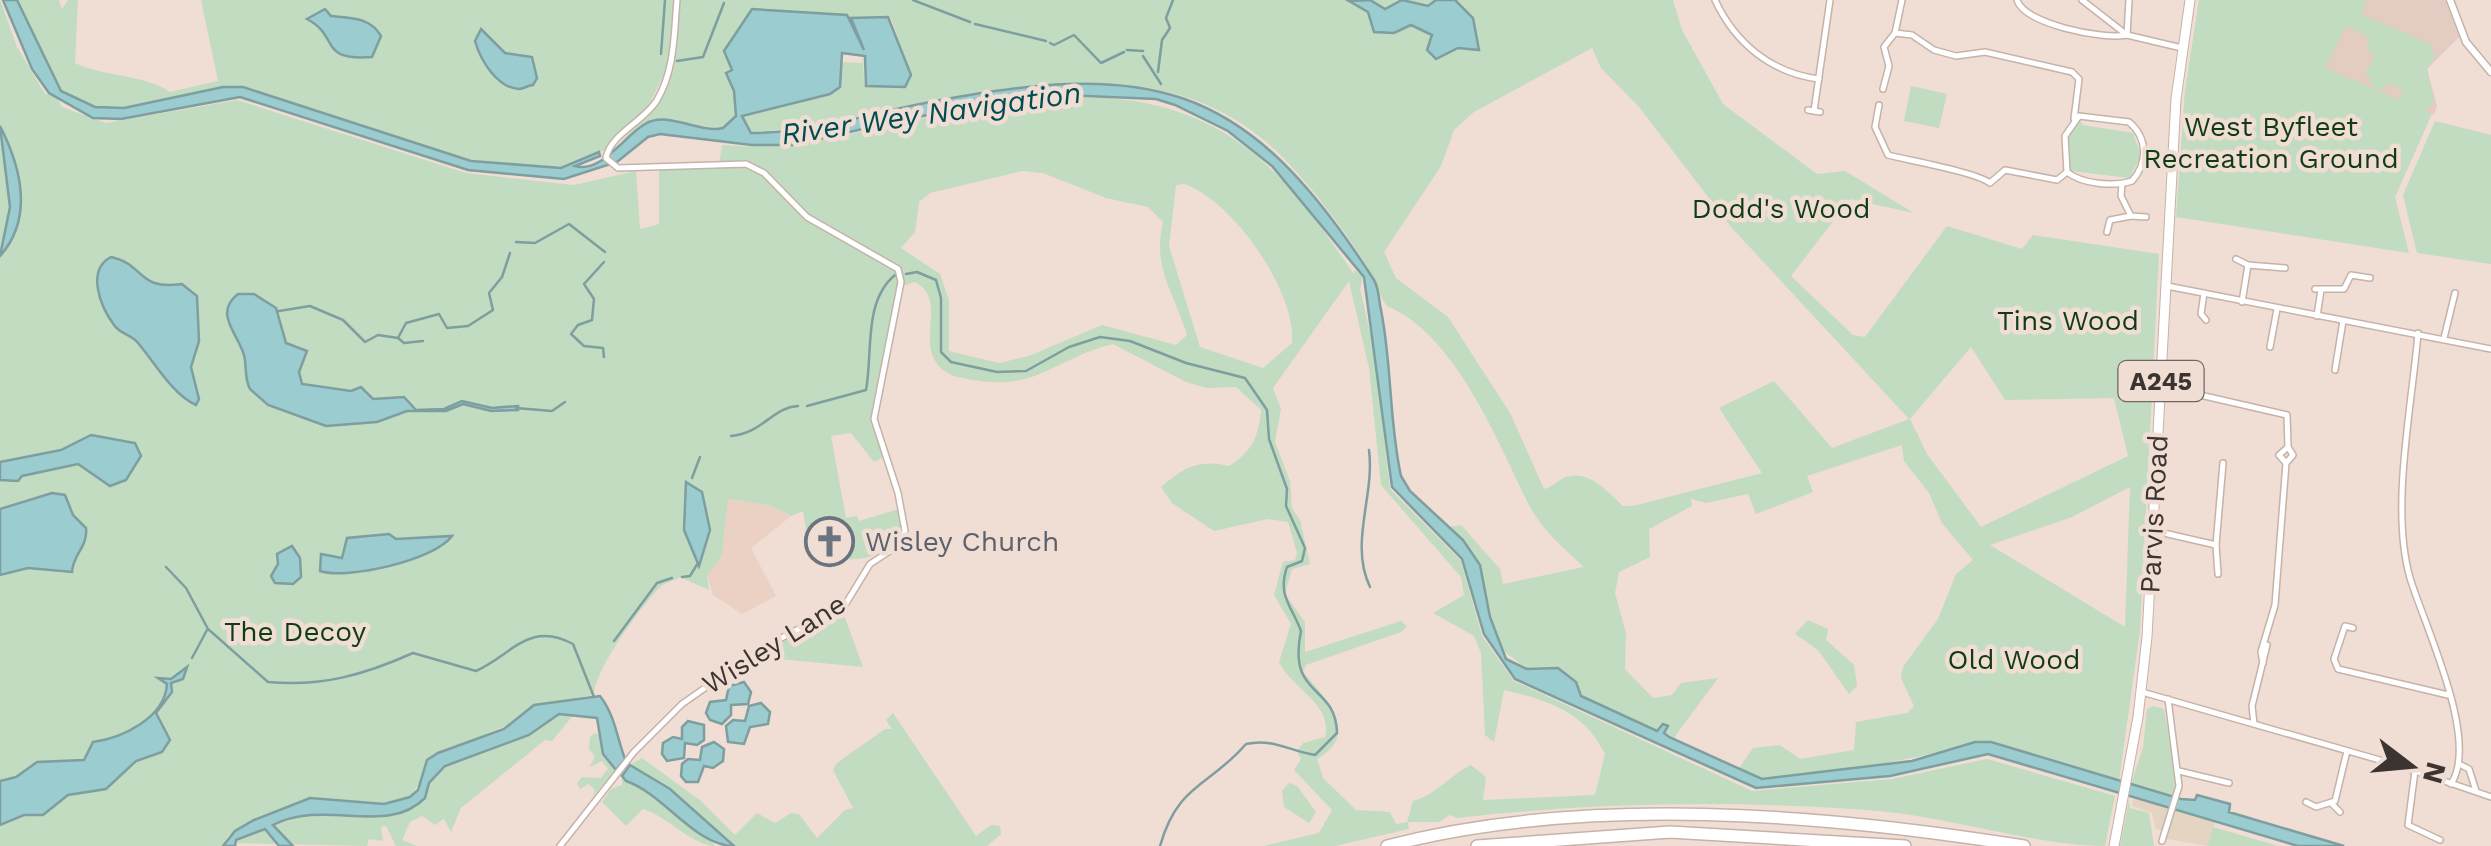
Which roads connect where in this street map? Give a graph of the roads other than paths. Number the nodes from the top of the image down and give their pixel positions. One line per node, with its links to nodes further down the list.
1 (677, 0): 70 (street, Wisley Lane)
2 (1715, 0): 14 (street)
3 (1830, 0): 14 (street)
4 (1902, 0): 10 (street)
5 (2017, 0): 11 (street)
6 (2082, 0): 11 (street)
7 (2129, 0): 11 (street)
8 (2190, 0): 12 (main road, Parvis Road / A245)
9 (2450, 0): 13 (street)
10 (1896, 33): 15 (street); 18 (street)
11 (2127, 36): 12 (street)
12 (2182, 48): 20 (main road, Parvis Road / A245)
13 (2491, 72)
14 (1818, 80): 17 (street)
15 (1883, 89)
16 (1879, 105): 21 (street)
17 (1814, 111)
18 (2074, 119): 19 (street); 21 (street)
19 (2144, 159): 20 (street); 22 (street)
20 (2173, 160): 30 (main road, Parvis Road / A245)
21 (2067, 172): 22 (street)
22 (2122, 184): 23 (street)
23 (2131, 216): 24 (street); 25 (street)
24 (2146, 217)
25 (2107, 232)
26 (2236, 259): 27 (street)
27 (2248, 265): 28 (street); 33 (street)
28 (2286, 268)
29 (2370, 278): 35 (street)
30 (2167, 286): 31 (street); 43 (main road, Parvis Road / A245)
31 (2204, 293): 33 (street); 36 (street)
32 (2455, 293): 39 (street)
33 (2242, 302): 34 (street)
34 (2277, 309): 35 (street); 40 (street)
35 (2317, 316): 37 (street)
36 (2200, 318)
37 (2343, 321): 38 (street); 42 (street)
38 (2418, 333): 39 (street); 52 (street)
39 (2444, 338): 41 (street)
40 (2270, 346)
41 (2491, 349)
42 (2335, 370)
43 (2160, 386): 44 (street); 47 (main road, Parvis Road / A245)
44 (2288, 446): 46 (street); 46 (street)
45 (2223, 463): 48 (street)
46 (2286, 463): 54 (street)
47 (2152, 531): 48 (street); 51 (main road, Parvis Road / A245)
48 (2216, 545): 49 (street)
49 (2218, 574)
50 (2353, 628): 52 (street)
51 (2142, 692): 53 (street); 75 (main road, Parvis Road / A245)
52 (2448, 694): 58 (street)
53 (2168, 699): 55 (street); 60 (street)
54 (2252, 706): 55 (street); 56 (street)
55 (2240, 721): 56 (street)
56 (2254, 724): 57 (street)
57 (2347, 751): 59 (street); 66 (street)
58 (2462, 765): 62 (street); 63 (street)
59 (2415, 771): 62 (street); 68 (street)
60 (2178, 772): 61 (street); 69 (street)
61 (2229, 783)
62 (2451, 784): 63 (street)
63 (2476, 792): 64 (street)
64 (2491, 797)
65 (2306, 802): 66 (street)
66 (2332, 804): 67 (street)
67 (2340, 812)
68 (2436, 837)
69 (2162, 841)
70 (560, 846)
71 (1387, 846): 74 (highway)
72 (1477, 846): 73 (highway)
73 (1905, 846)
74 (2024, 846)
75 (2114, 846)

